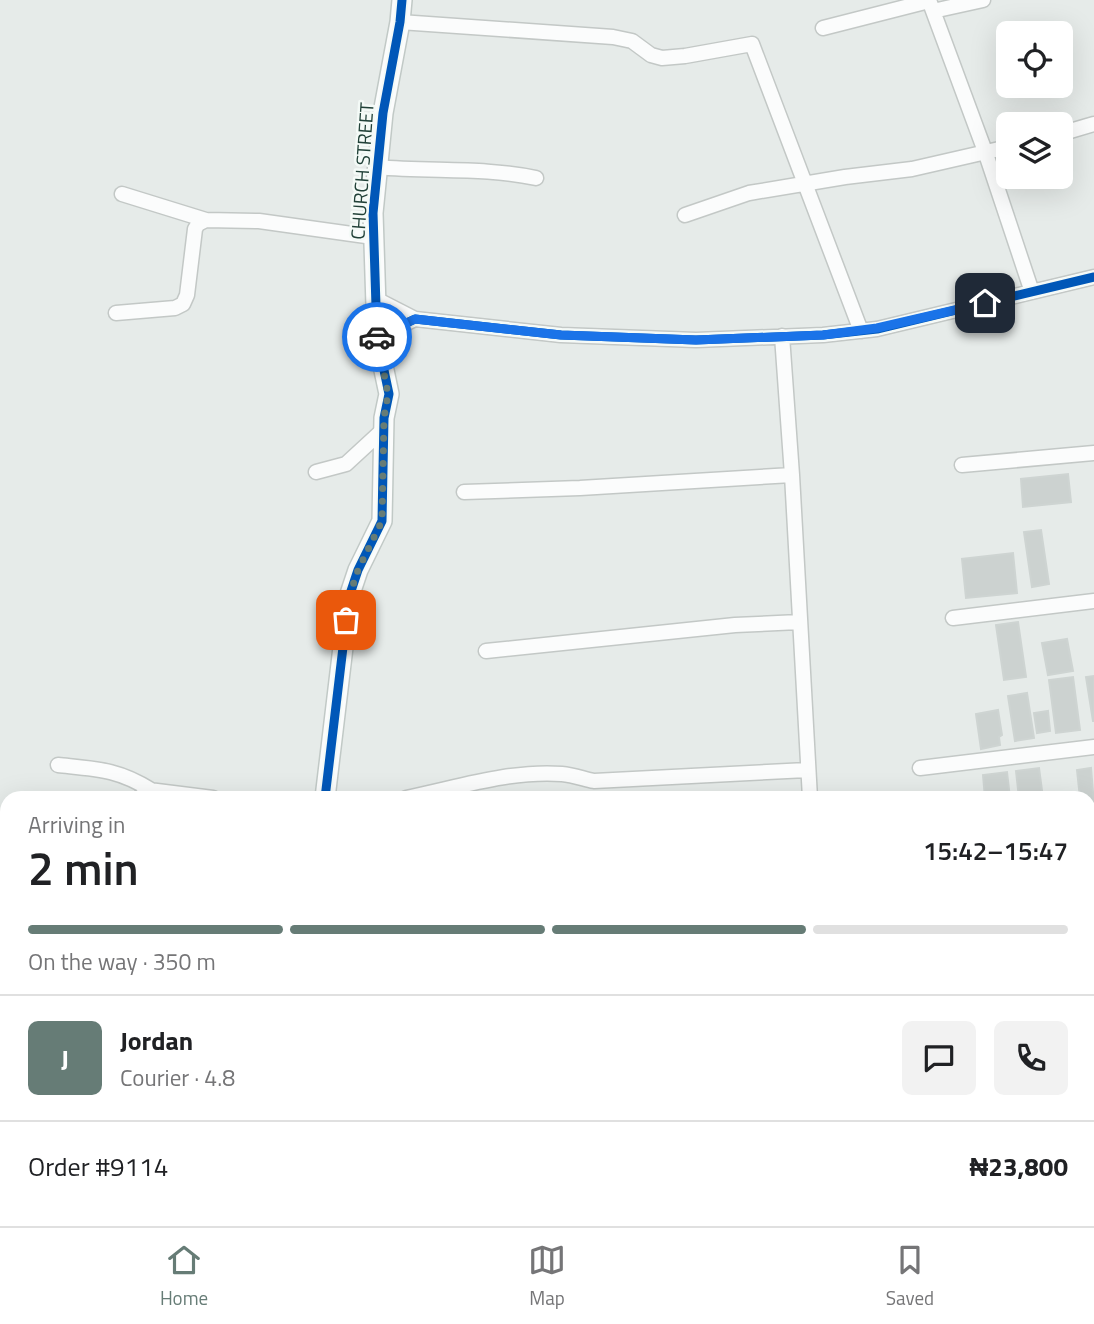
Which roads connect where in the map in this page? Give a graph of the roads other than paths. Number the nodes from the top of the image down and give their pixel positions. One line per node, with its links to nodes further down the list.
1 (402, 0): 4 (street, CHURCH STREET)
2 (983, 0): 3 (street)
3 (930, 4): 5 (street); 9 (street)
4 (400, 22): 10 (street, CHURCH STREET); 12 (street)
5 (823, 28)
6 (1094, 124): 7 (street)
7 (1073, 130)
8 (996, 151): 9 (street)
9 (986, 154): 12 (street); 18 (street)
10 (377, 167): 11 (street); 16 (street, CHURCH STREET)
11 (536, 178)
12 (805, 184): 14 (street); 22 (street)
13 (122, 194): 15 (street)
14 (685, 215)
15 (206, 220): 16 (street); 20 (street)
16 (373, 237): 19 (street, CHURCH STREET)
17 (1094, 277): 18 (street)
18 (1032, 292): 22 (street)
19 (376, 299): 21 (street); 24 (street, CHURCH STREET)
20 (116, 313)
21 (415, 319): 23 (street); 24 (street)
22 (861, 331): 23 (street)
23 (782, 335): 29 (street)
24 (377, 337): 25 (street, CHURCH STREET)
25 (384, 429): 28 (street); 40 (street, CHURCH STREET)
26 (1094, 453): 27 (street)
27 (962, 465)
28 (316, 472)
29 (792, 475): 30 (street); 33 (street)
30 (464, 492)
31 (1094, 601): 32 (street)
32 (953, 618)
33 (799, 622): 34 (street); 38 (street)
34 (486, 651)
35 (1094, 747): 37 (street)
36 (58, 765): 39 (street)
37 (920, 768)
38 (807, 771): 41 (street); 42 (street)
39 (143, 791)
40 (326, 791)
41 (439, 791)
42 (809, 791)

